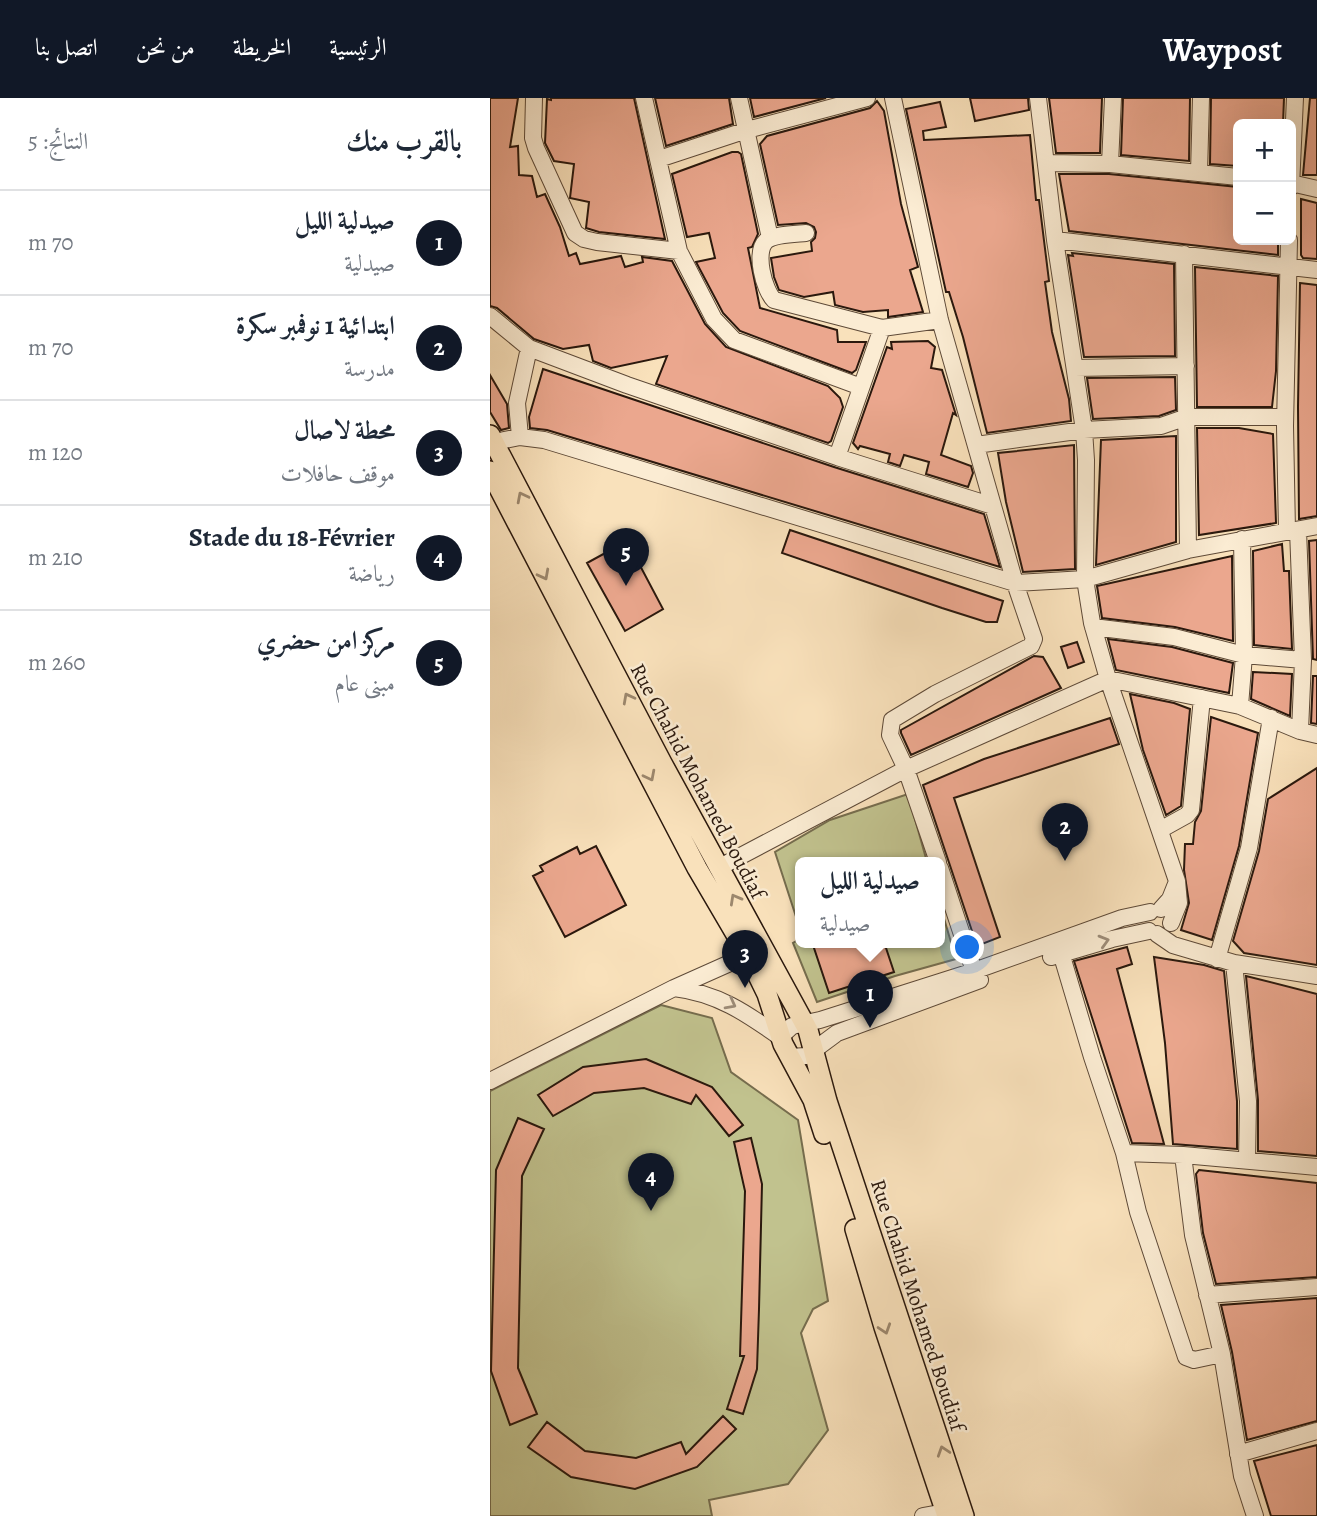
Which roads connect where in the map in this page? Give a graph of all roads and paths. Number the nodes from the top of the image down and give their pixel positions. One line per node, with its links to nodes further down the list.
1 (534, 98): 23 (street)
2 (644, 98): 11 (street)
3 (739, 98): 10 (street)
4 (867, 98): 10 (street)
5 (895, 98): 28 (street)
6 (1038, 98): 12 (street)
7 (1113, 98): 13 (street)
8 (1201, 98): 14 (street)
9 (1295, 98): 16 (street)
10 (747, 130): 11 (street); 20 (street)
11 (659, 159): 23 (street)
12 (1047, 163): 13 (street); 21 (street)
13 (1110, 164): 14 (street)
14 (1199, 173): 15 (street)
15 (1233, 176)
16 (1291, 182)
17 (1296, 186): 18 (street)
18 (1317, 189)
19 (806, 233): 20 (street)
20 (770, 239): 29 (street)
21 (1055, 240): 24 (street); 32 (street)
22 (1289, 245): 25 (street)
23 (679, 251): 33 (street)
24 (1184, 254): 25 (street); 31 (street)
25 (1289, 266): 26 (street); 35 (street)
26 (1317, 270)
27 (490, 316): 30 (street)
28 (940, 320): 29 (street); 39 (street)
29 (882, 328): 33 (street)
30 (529, 348): 37 (street); 40 (street)
31 (1186, 366): 32 (street); 34 (street)
32 (1075, 368): 36 (street)
33 (861, 387): 40 (street)
34 (1186, 417): 35 (street); 36 (street); 46 (street)
35 (1285, 417): 44 (street)
36 (1084, 430): 39 (street); 47 (street)
37 (520, 437): 38 (street); 48 (street)
38 (492, 438): 61 (main road, Rue Chahid Mohamed Boudiaf, one-way to 38)
39 (976, 445): 42 (street)
40 (837, 457): 42 (street)
41 (490, 471): 65 (main road, Rue Chahid Mohamed Boudiaf, one-way to 65)
42 (993, 506): 48 (street)
43 (1317, 526): 44 (street)
44 (1292, 531): 45 (street); 51 (street)
45 (1242, 539): 46 (street); 50 (street)
46 (1188, 550): 47 (street)
47 (1085, 579): 48 (street); 49 (street)
48 (1015, 583): 58 (street)
49 (1093, 627): 50 (street); 52 (street)
50 (1244, 655): 51 (street); 54 (street)
51 (1303, 660): 56 (street)
52 (1108, 680): 53 (street); 58 (street); 59 (street)
53 (1202, 698): 54 (street); 59 (street)
54 (1240, 706): 55 (street)
55 (1271, 718): 56 (street); 66 (street)
56 (1300, 731): 57 (street)
57 (1317, 735)
58 (906, 769): 60 (street); 61 (street)
59 (1160, 830): 63 (street)
60 (936, 857)
61 (718, 868): 70 (main road, Rue Chahid Mohamed Boudiaf, one-way to 61)
62 (945, 883): 67 (street)
63 (1160, 922): 64 (street, one-way to 63); 66 (street); 67 (street)
64 (1061, 953): 72 (street); 75 (street)
65 (748, 955): 69 (street); 71 (main road, Rue Chahid Mohamed Boudiaf)
66 (1226, 961): 68 (street); 77 (street)
67 (974, 971): 70 (street)
68 (1317, 976)
69 (674, 988): 71 (street, one-way to 71); 74 (street)
70 (804, 1023): 71 (street); 72 (main road, Rue Chahid Mohamed Boudiaf)
71 (780, 1037): 73 (main road, Rue Chahid Mohamed Boudiaf)
72 (815, 1051): 73 (street); 84 (main road, Rue Chahid Mohamed Boudiaf, one-way to 72)
73 (790, 1057): 84 (main road, Rue Chahid Mohamed Boudiaf, one-way to 84)
74 (490, 1081)
75 (1124, 1153): 76 (street); 81 (street)
76 (1183, 1155): 77 (street); 80 (street)
77 (1247, 1160): 78 (street)
78 (1317, 1167)
79 (1317, 1287): 80 (street)
80 (1207, 1295): 81 (street)
81 (1222, 1354): 83 (street)
82 (1317, 1431): 83 (street)
83 (1238, 1454): 86 (street)
84 (952, 1515): 85 (street)
85 (923, 1516)
86 (1255, 1516)

